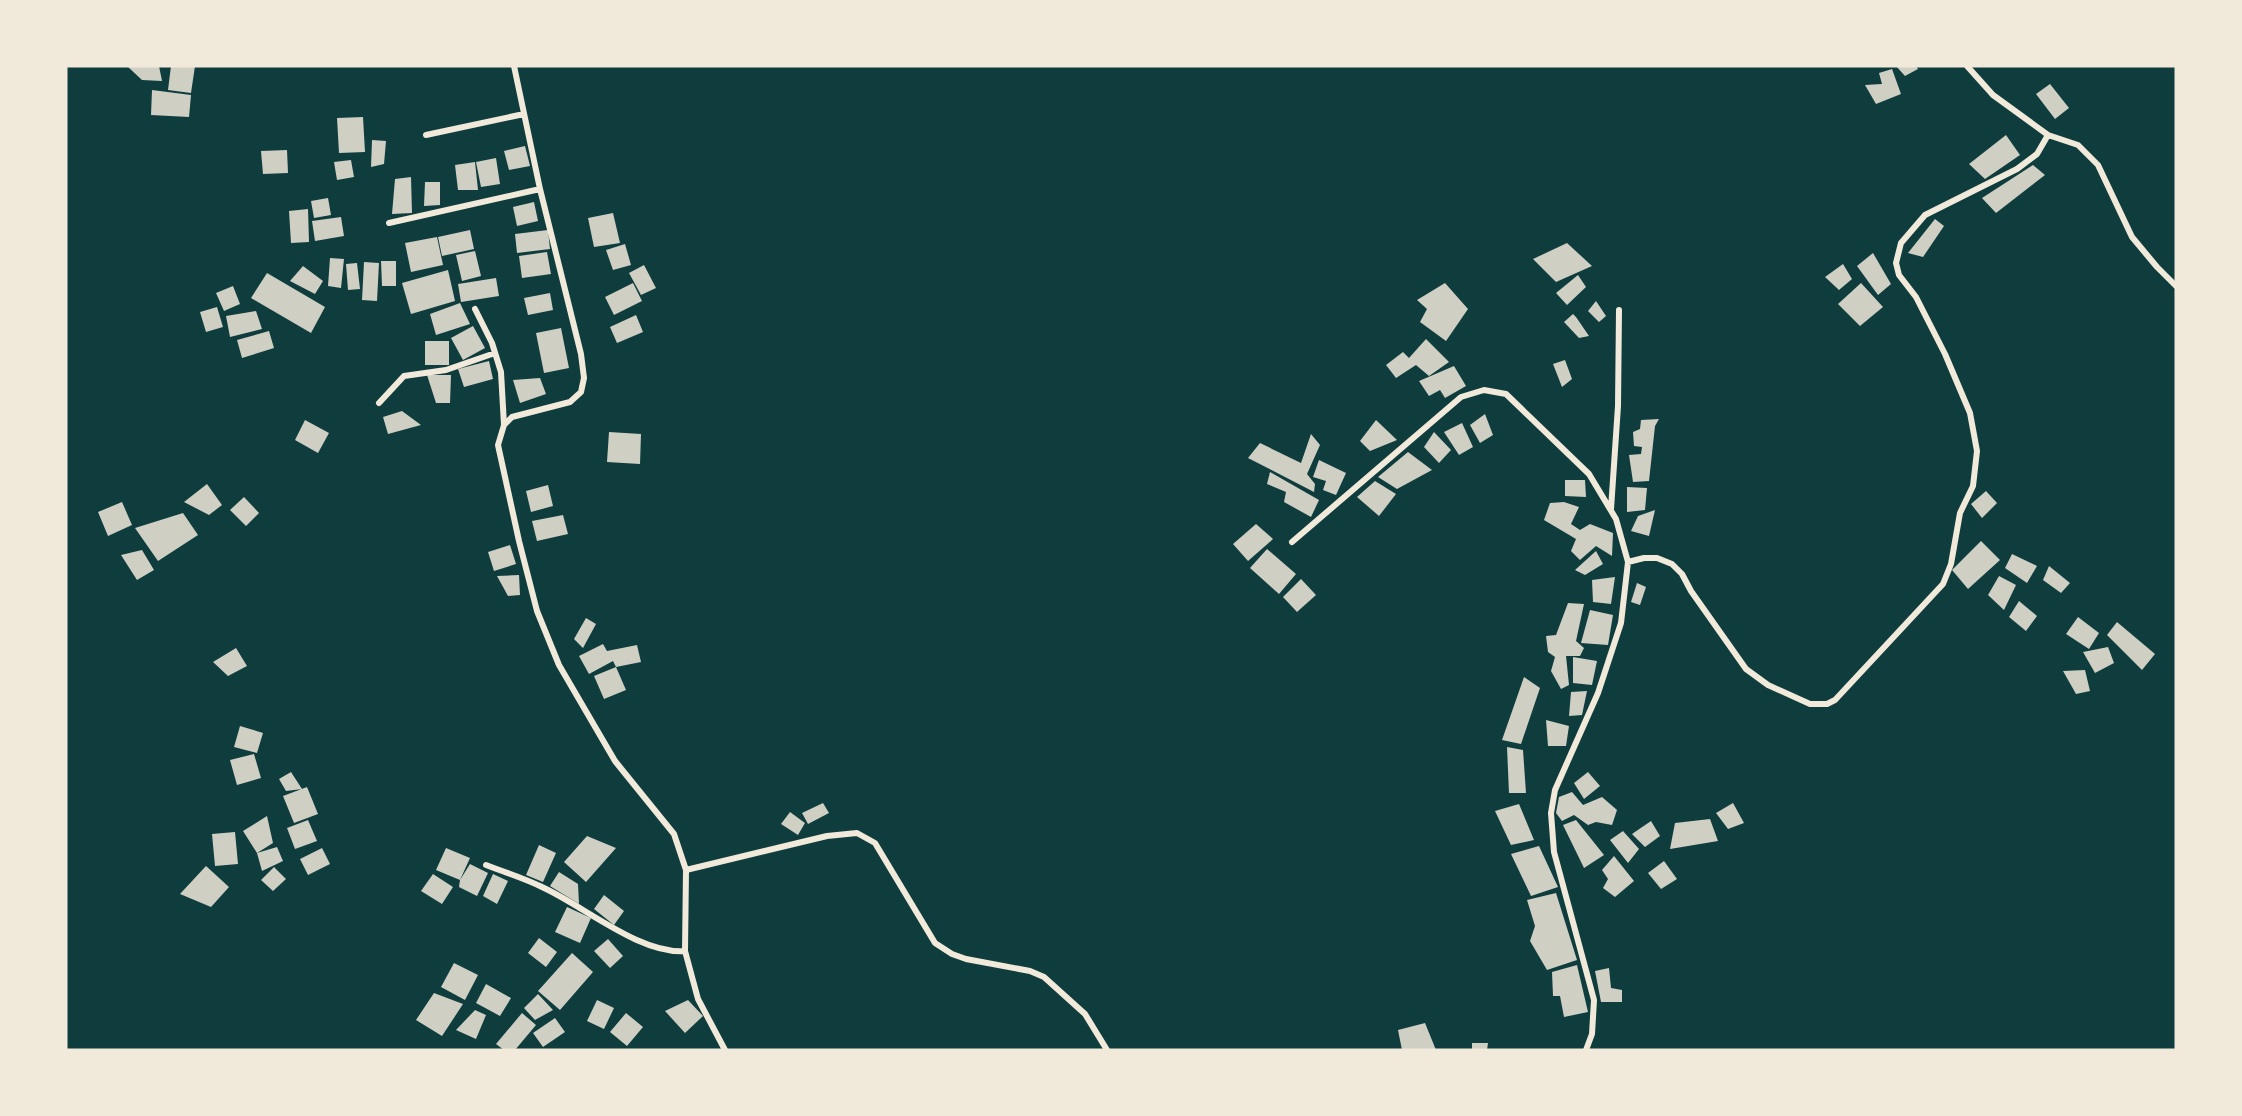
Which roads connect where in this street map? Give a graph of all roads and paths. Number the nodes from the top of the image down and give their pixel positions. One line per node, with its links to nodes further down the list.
1 (514, 66): 3 (street)
2 (1966, 66): 5 (street)
3 (524, 114): 4 (street); 6 (street)
4 (426, 135)
5 (2048, 135): 8 (street); 16 (street)
6 (540, 189): 7 (street); 13 (street)
7 (389, 223)
8 (2176, 286)
9 (475, 309): 11 (street)
10 (1619, 310): 14 (street)
11 (495, 353): 12 (street); 13 (street)
12 (379, 403)
13 (504, 425): 18 (street)
14 (1611, 509): 15 (street); 16 (street)
15 (1292, 542)
16 (1628, 562): 22 (street)
17 (486, 865): 19 (street)
18 (686, 870): 19 (street); 21 (street)
19 (685, 951): 20 (street)
20 (724, 1050)
21 (1107, 1050)
22 (1586, 1050)

